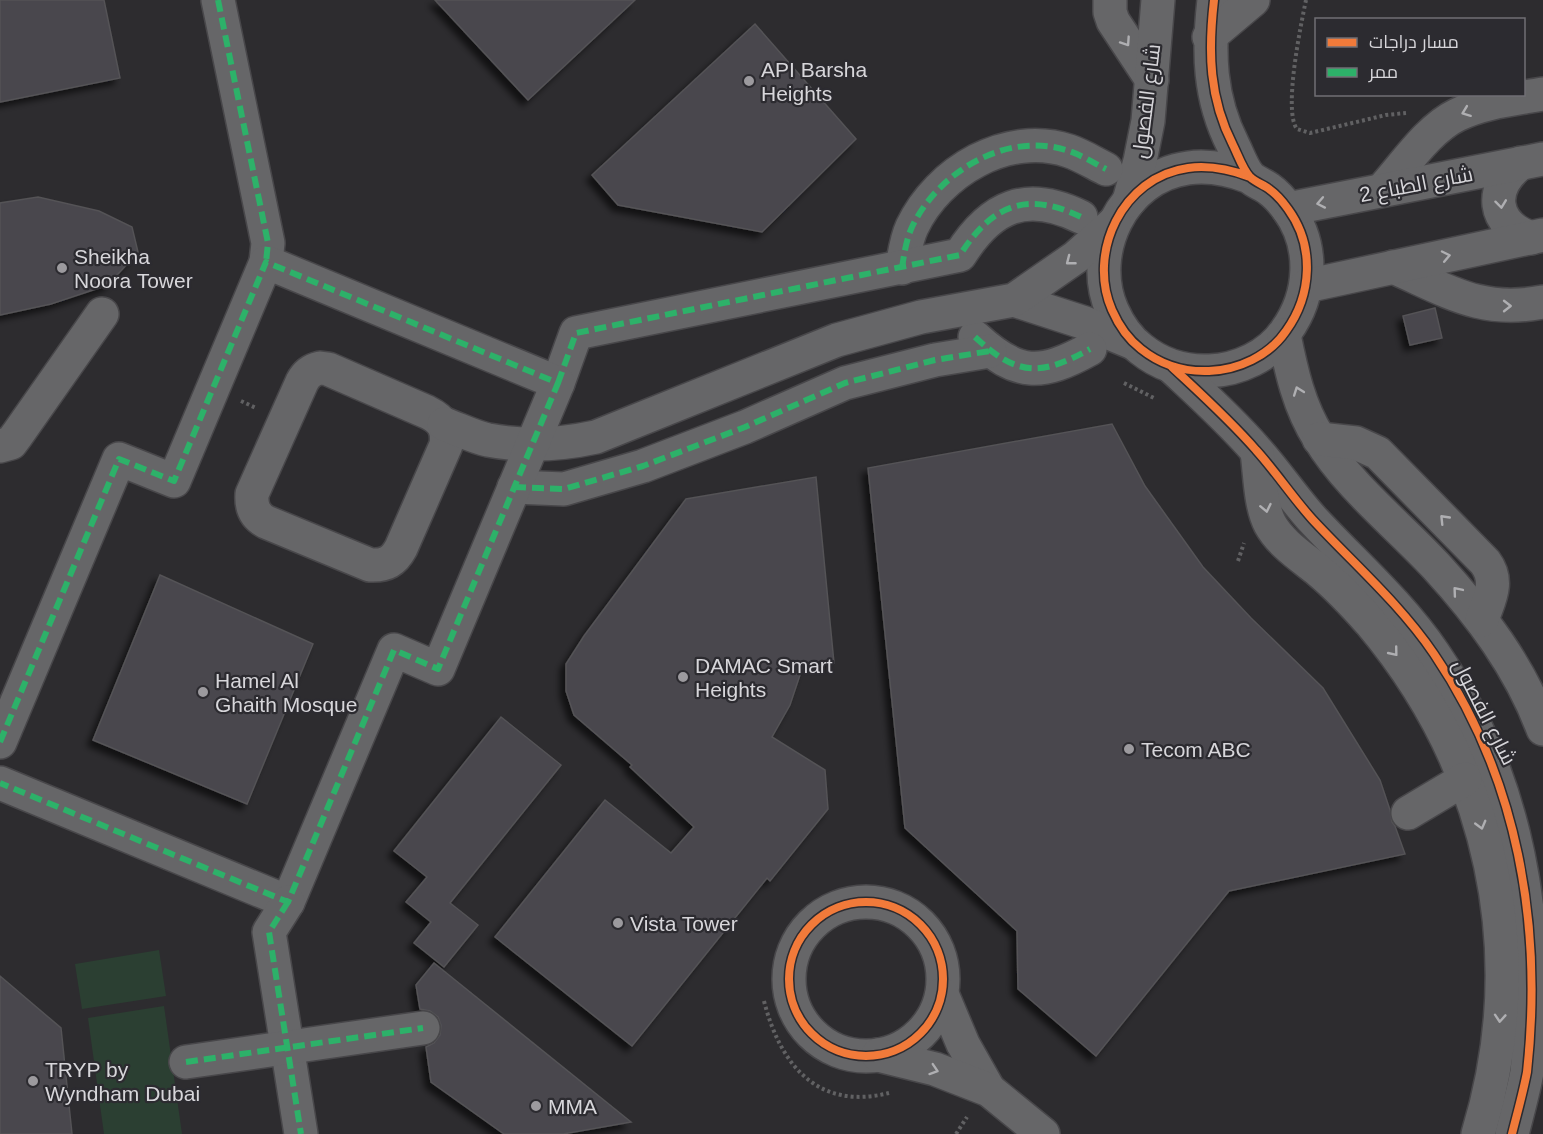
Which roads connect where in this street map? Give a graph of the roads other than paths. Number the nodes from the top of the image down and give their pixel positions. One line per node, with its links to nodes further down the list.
1 (218, 0): 17 (street)
2 (1110, 0): 7 (street, one-way to 7)
3 (1158, 0): 7 (street, شارع الفصول)
4 (1214, 0): 6 (street)
5 (1253, 0): 6 (street)
6 (1209, 37): 11 (street)
7 (1152, 80): 14 (street, شارع الفصول)
8 (1543, 94): 12 (street, one-way to 12)
9 (1532, 161): 12 (street, شارع الطباع 2); 16 (street, one-way to 16)
10 (1106, 170): 19 (street)
11 (1250, 177): 13 (street); 14 (street)
12 (1382, 190): 13 (street, شارع الطباع 2, one-way to 13)
13 (1288, 209): 20 (street)
14 (1122, 212): 21 (street, one-way to 21); 25 (street)
15 (1081, 217): 19 (street)
16 (1537, 237): 18 (street, one-way to 16)
17 (266, 262): 28 (street); 37 (street)
18 (1393, 267): 20 (street); 22 (street, one-way to 22)
19 (902, 268): 28 (street)
20 (1306, 286): 24 (street)
21 (1014, 300): 25 (street); 31 (street)
22 (1543, 303)
23 (102, 314): 30 (street)
24 (1284, 335): 27 (street); 34 (street, شارع الفصول, one-way to 24)
25 (1131, 342): 27 (street)
26 (1090, 349): 33 (street)
27 (1172, 367): 32 (street, شارع الفصول)
28 (558, 383): 31 (street)
29 (444, 424): 29 (street); 31 (street)
30 (0, 446)
31 (533, 446): 33 (street)
32 (1257, 450): 38 (street, one-way to 38); 51 (street, شارع الفصول)
33 (514, 487): 41 (street)
34 (1511, 663): 35 (street); 36 (street, شارع الفصول)
35 (1543, 676)
36 (1543, 729)
37 (0, 742)
38 (1465, 779): 40 (street); 50 (street, one-way to 50)
39 (0, 783): 41 (street)
40 (1408, 813)
41 (288, 902): 44 (street)
42 (942, 994): 45 (street); 45 (street); 47 (street)
43 (423, 1028): 44 (street)
44 (288, 1047): 46 (street); 48 (street)
45 (878, 1055): 47 (street, one-way to 47)
46 (186, 1062)
47 (989, 1090): 49 (street)
48 (301, 1134)
49 (1043, 1134)
50 (1478, 1134)
51 (1512, 1134)

